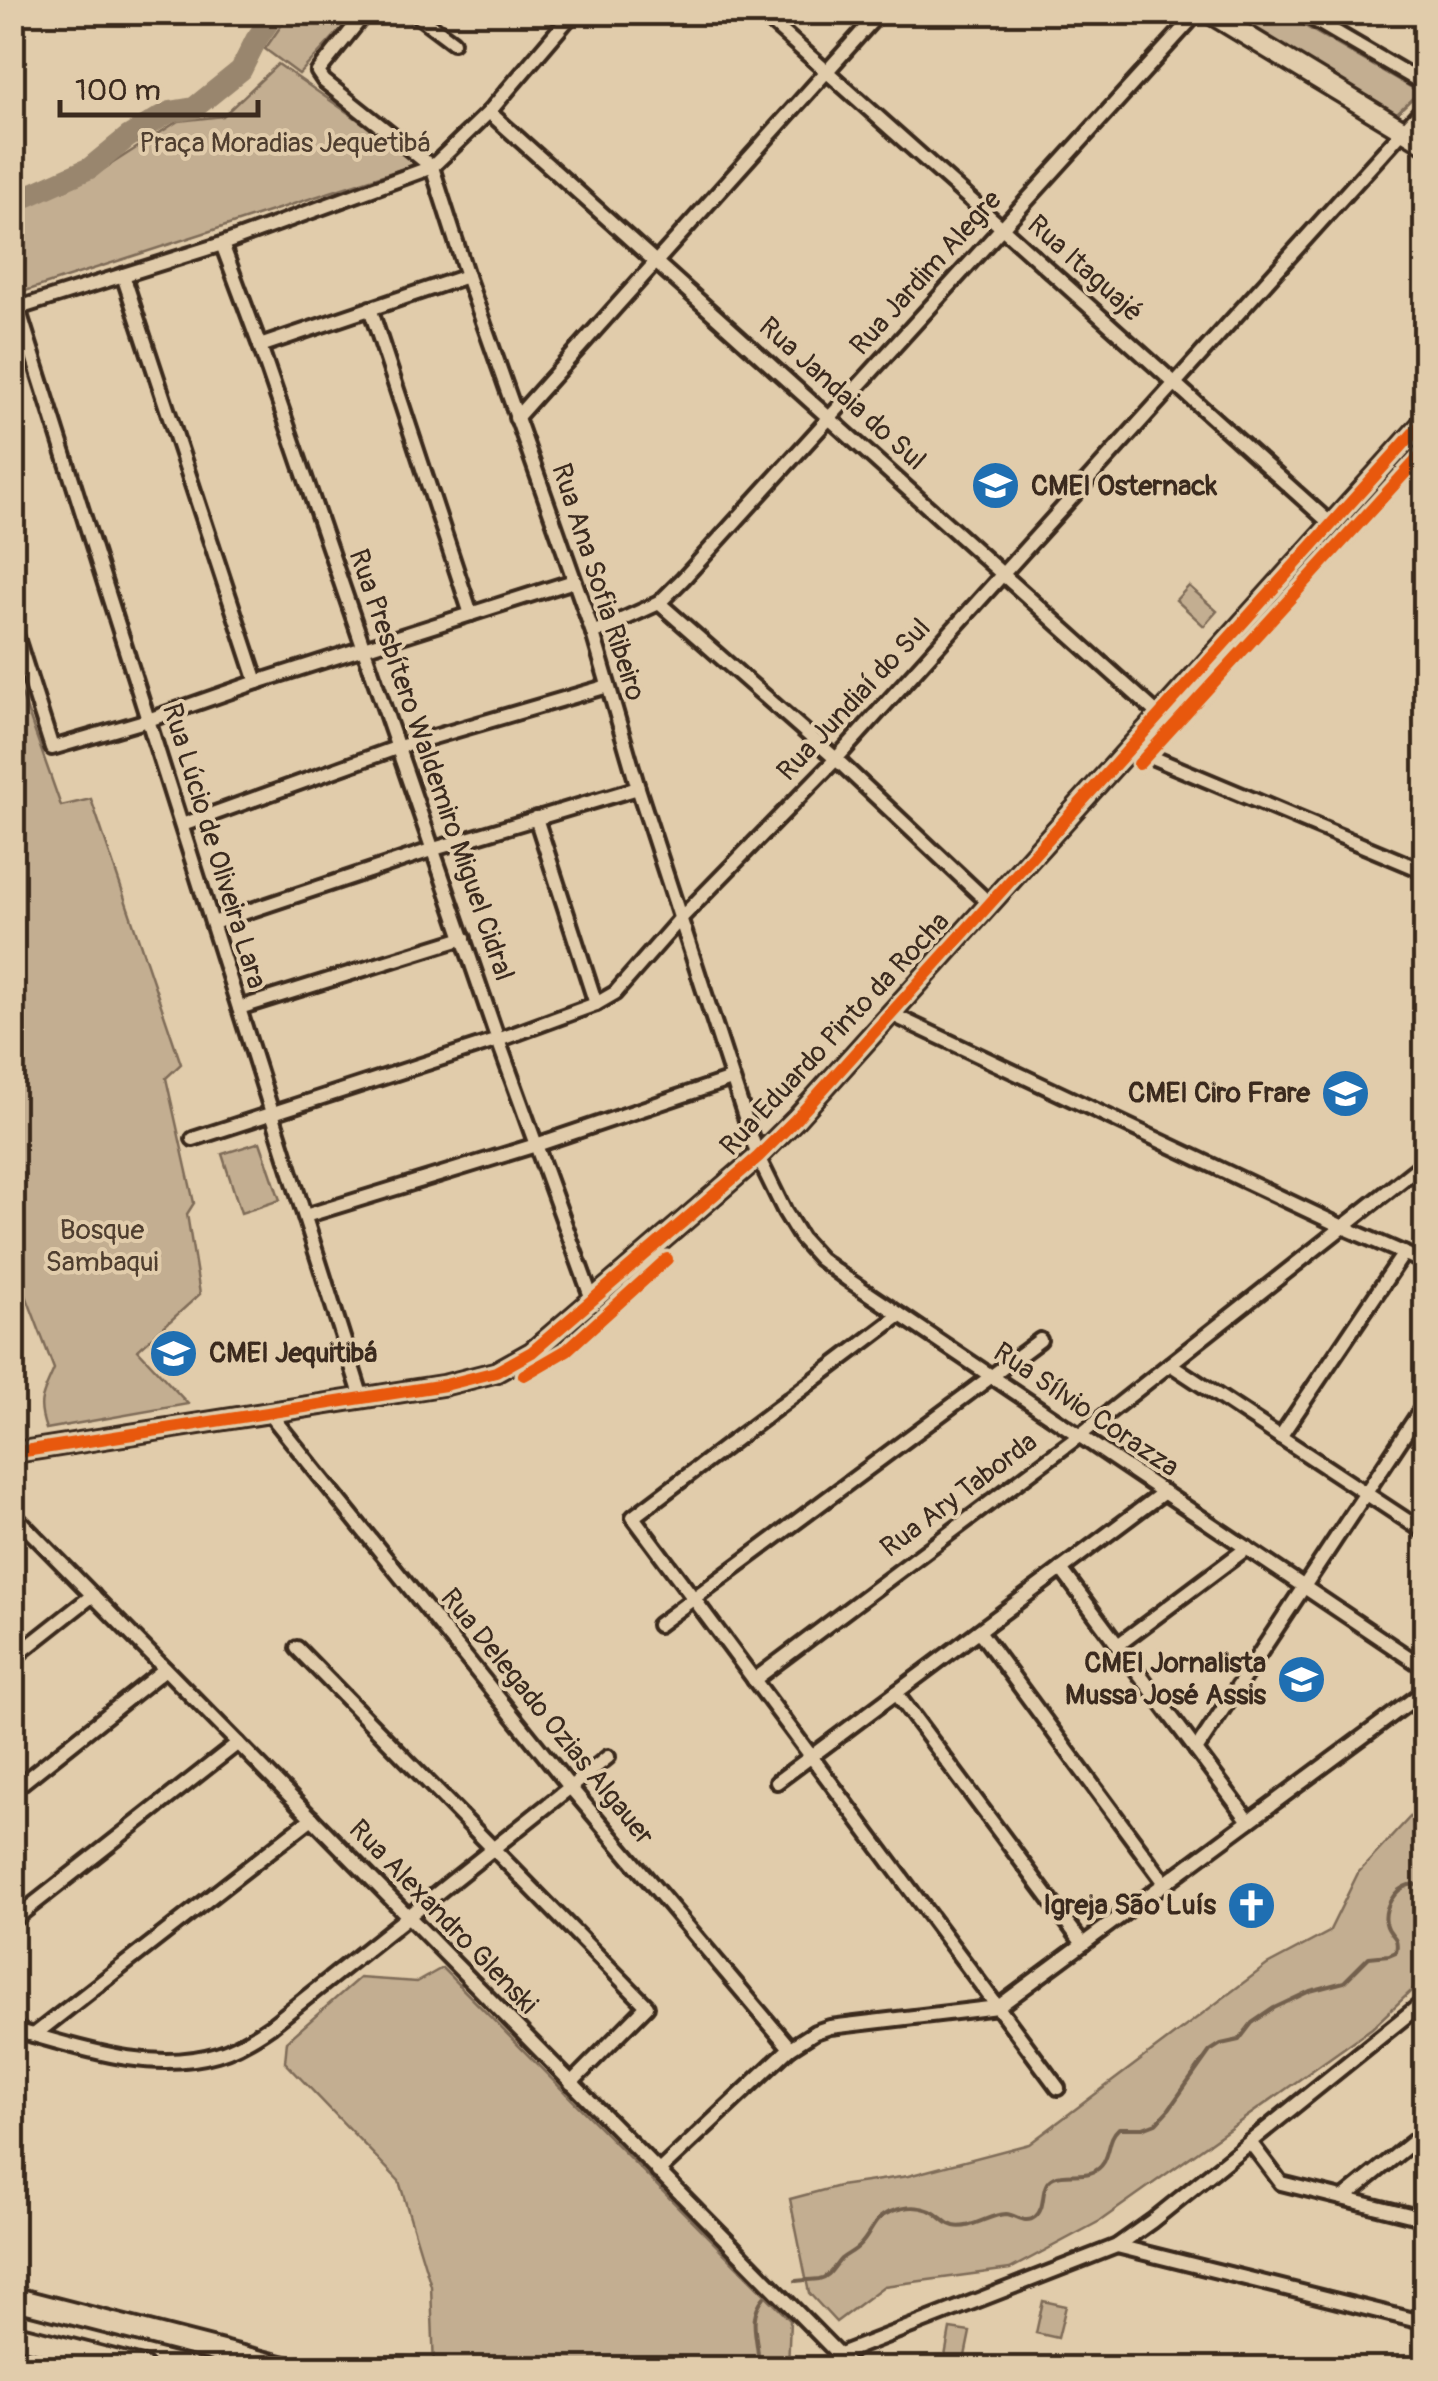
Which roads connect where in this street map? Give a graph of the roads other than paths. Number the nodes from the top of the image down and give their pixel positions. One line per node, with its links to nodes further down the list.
1 (366, 12): 16 (street)
2 (413, 12): 9 (street)
3 (574, 12): 13 (street)
4 (760, 12): 10 (street, Rua Itaguajé)
5 (880, 12): 10 (street)
6 (1198, 12): 17 (street, Rua Jardim Alegre)
7 (1208, 12): 14 (main road)
8 (1301, 12): 11 (street)
9 (454, 42)
10 (826, 73): 17 (street, Rua Itaguajé); 19 (street)
11 (1426, 85)
12 (1426, 105): 14 (street, Rua Jundiaí do Sul)
13 (490, 112): 16 (street); 19 (street, Rua Jandaia do Sul)
14 (1402, 129): 15 (main road); 25 (street, Rua Jundiaí do Sul)
15 (1426, 144)
16 (432, 167): 18 (street); 21 (street, Rua Ana Sofia Ribeiro)
17 (1002, 226): 25 (street, Rua Itaguajé); 26 (street, Rua Jardim Alegre)
18 (222, 244): 20 (street); 24 (street, Rua Presbítero Waldemiro Miguel Cidral)
19 (656, 262): 26 (street, Rua Jandaia do Sul); 27 (street)
20 (123, 275): 23 (street); 37 (street)
21 (467, 276): 22 (street); 27 (street, Rua Ana Sofia Ribeiro)
22 (370, 308): 24 (street); 33 (street)
23 (15, 309): 40 (street, Rua Lúcio de Oliveira Lara)
24 (260, 346): 36 (street, Rua Presbítero Waldemiro Miguel Cidral)
25 (1174, 384): 29 (street, Rua Itaguajé); 30 (street, Rua Jundiaí do Sul)
26 (830, 416): 30 (street, Rua Jandaia do Sul); 32 (street, Rua Jardim Alegre)
27 (516, 418): 31 (street, Rua Ana Sofia Ribeiro)
28 (1426, 419): 29 (main road, Rua Eduardo Pinto da Rocha)
29 (1331, 524): 39 (main road, Rua Eduardo Pinto da Rocha)
30 (1003, 574): 39 (street, Rua Jandaia do Sul); 43 (street, Rua Jundiaí do Sul)
31 (574, 581): 33 (street); 35 (street, Rua Ana Sofia Ribeiro)
32 (660, 603): 35 (street, Rua Jardim Alegre); 43 (street)
33 (471, 614): 36 (street)
34 (12, 622): 40 (street)
35 (593, 632): 38 (street, Rua Ana Sofia Ribeiro)
36 (364, 648): 37 (street); 41 (street, Rua Presbítero Waldemiro Miguel Cidral)
37 (257, 682): 40 (street)
38 (608, 686): 41 (street); 44 (street, Rua Ana Sofia Ribeiro)
39 (1159, 716): 42 (main road, Rua Eduardo Pinto da Rocha)
40 (148, 720): 46 (street, Rua Lúcio de Oliveira Lara)
41 (398, 747): 46 (street); 47 (street, Rua Presbítero Waldemiro Miguel Cidral)
42 (1130, 748): 48 (street); 49 (main road, Rua Eduardo Pinto da Rocha)
43 (836, 759): 49 (street); 50 (street, Rua Jundiaí do Sul)
44 (638, 788): 45 (street); 50 (street, Rua Ana Sofia Ribeiro)
45 (536, 818): 47 (street); 53 (street)
46 (182, 825): 51 (street, Rua Lúcio de Oliveira Lara)
47 (434, 848): 51 (street); 52 (street, Rua Presbítero Waldemiro Miguel Cidral)
48 (1426, 872)
49 (990, 904): 55 (main road, Rua Eduardo Pinto da Rocha)
50 (679, 920): 53 (street, Rua Jundiaí do Sul); 57 (street, Rua Ana Sofia Ribeiro)
51 (212, 923): 54 (street, Rua Lúcio de Oliveira Lara)
52 (464, 938): 54 (street); 56 (street, Rua Presbítero Waldemiro Miguel Cidral)
53 (596, 1004): 56 (street, Rua Jundiaí do Sul)
54 (239, 1008): 58 (street, Rua Lúcio de Oliveira Lara)
55 (891, 1014): 61 (main road, Rua Eduardo Pinto da Rocha); 64 (street)
56 (498, 1040): 58 (street, Rua Jundiaí do Sul); 60 (street, Rua Presbítero Waldemiro Miguel Cidral)
57 (732, 1080): 60 (street); 61 (street, Rua Ana Sofia Ribeiro)
58 (272, 1112): 59 (street, Rua Jundiaí do Sul); 63 (street, Rua Lúcio de Oliveira Lara)
59 (194, 1139)
60 (536, 1145): 63 (street); 67 (street, Rua Presbítero Waldemiro Miguel Cidral)
61 (758, 1158): 67 (main road, Rua Eduardo Pinto da Rocha); 68 (street, Rua Sílvio Corazza)
62 (1426, 1161): 64 (street, Rua Ary Taborda)
63 (305, 1216): 72 (street, Rua Lúcio de Oliveira Lara)
64 (1342, 1226): 65 (street); 70 (street, Rua Ary Taborda)
65 (1404, 1253): 66 (street); 76 (street)
66 (1426, 1263)
67 (592, 1302): 72 (main road, Rua Eduardo Pinto da Rocha)
68 (900, 1315): 71 (street, Rua Sílvio Corazza); 86 (street)
69 (1040, 1340): 71 (street)
70 (1170, 1364): 75 (street, Rua Ary Taborda); 76 (street)
71 (991, 1376): 75 (street, Rua Sílvio Corazza); 86 (street)
72 (362, 1398): 74 (main road, Rua Eduardo Pinto da Rocha)
73 (1426, 1402): 79 (street)
74 (269, 1413): 77 (main road, Rua Eduardo Pinto da Rocha); 104 (street, Rua Delegado Ozias Algauer)
75 (1079, 1436): 78 (street, Rua Sílvio Corazza); 94 (street, Rua Ary Taborda)
76 (1280, 1437): 79 (street)
77 (14, 1449)
78 (1164, 1492): 82 (street, Rua Sílvio Corazza); 83 (street)
79 (1366, 1493): 81 (street); 84 (street)
80 (16, 1522): 85 (street, Rua Alexandro Glenski)
81 (1426, 1533)
82 (1247, 1548): 84 (street, Rua Sílvio Corazza); 89 (street)
83 (1061, 1569): 88 (street); 89 (street)
84 (1304, 1587): 92 (street, Rua Sílvio Corazza); 100 (street)
85 (93, 1596): 91 (street); 93 (street, Rua Alexandro Glenski)
86 (694, 1598): 87 (street); 94 (street)
87 (658, 1625)
88 (978, 1631): 96 (street); 109 (street)
89 (1118, 1645): 100 (street)
90 (297, 1648): 108 (street)
91 (12, 1659)
92 (1426, 1668)
93 (165, 1669): 99 (street, Rua Alexandro Glenski); 105 (street)
94 (754, 1680): 101 (street)
95 (1426, 1690): 98 (street)
96 (896, 1693): 101 (street); 112 (street)
97 (1426, 1699): 98 (street)
98 (1398, 1710): 107 (street)
99 (238, 1743): 106 (street, Rua Alexandro Glenski); 111 (street)
100 (1196, 1750): 107 (street)
101 (812, 1756): 103 (street); 114 (street)
102 (608, 1757): 104 (street)
103 (777, 1782)
104 (570, 1787): 108 (street); 117 (street, Rua Delegado Ozias Algauer)
105 (12, 1791)
106 (312, 1818): 110 (street, Rua Alexandro Glenski); 116 (street)
107 (1249, 1821): 109 (street)
108 (493, 1849): 110 (street); 118 (street)
109 (1165, 1883): 112 (street)
110 (408, 1917): 116 (street); 118 (street, Rua Alexandro Glenski)
111 (12, 1920)
112 (1084, 1944): 114 (street)
113 (1426, 2000): 121 (street)
114 (998, 2008): 117 (street); 119 (street)
115 (12, 2029): 116 (street)
116 (34, 2035)
117 (790, 2048): 122 (street)
118 (571, 2083): 122 (street, Rua Alexandro Glenski)
119 (1058, 2088)
120 (1426, 2132): 123 (street)
121 (1250, 2142): 123 (street); 125 (street)
122 (658, 2172): 129 (street, Rua Alexandro Glenski)
123 (1344, 2198): 124 (street)
124 (1426, 2219)
125 (1117, 2246): 127 (street); 129 (street)
126 (12, 2298): 131 (highway)
127 (1426, 2323)
128 (12, 2335): 130 (highway)
129 (838, 2355): 132 (street, Rua Alexandro Glenski)
130 (142, 2368)
131 (285, 2368)
132 (852, 2368)

